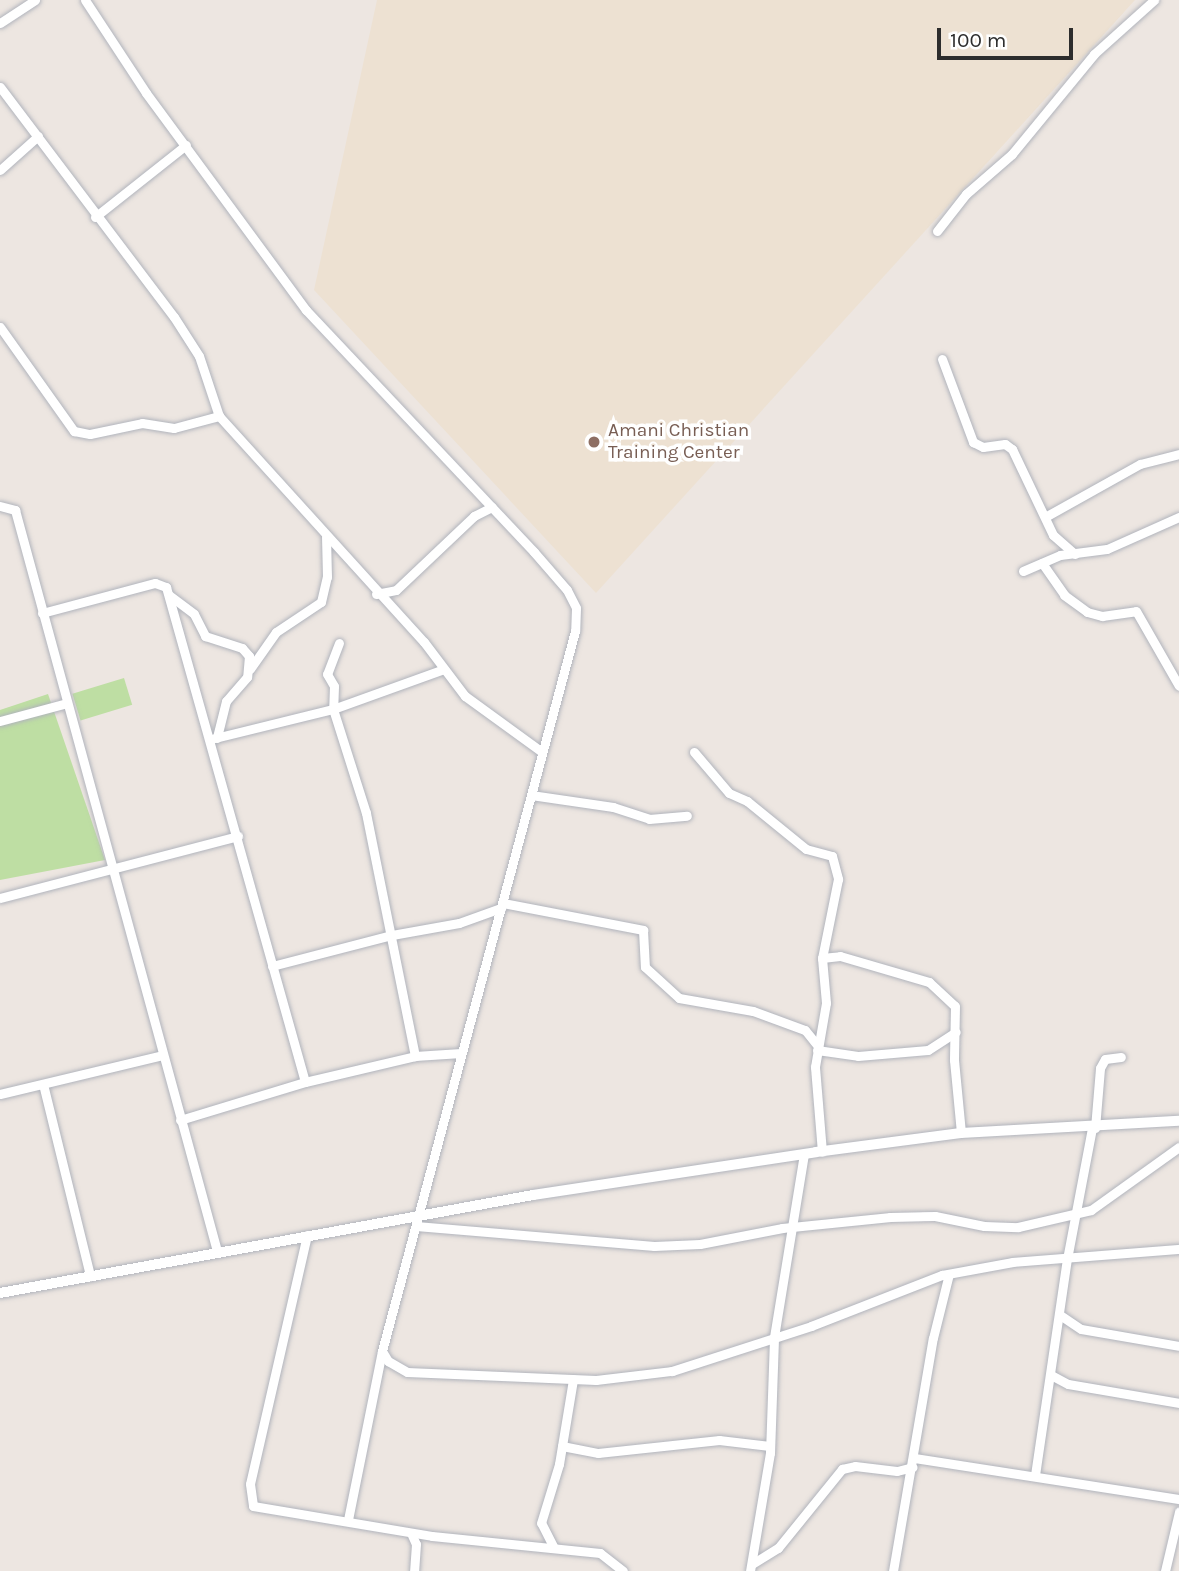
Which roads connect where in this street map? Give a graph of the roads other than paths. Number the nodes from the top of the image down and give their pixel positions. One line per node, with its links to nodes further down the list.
1 (35, 0): 4 (street)
2 (85, 0): 7 (street)
3 (1154, 0): 10 (street)
4 (0, 23)
5 (0, 88): 6 (street)
6 (38, 136): 8 (street); 9 (street)
7 (186, 145): 9 (street); 16 (street)
8 (0, 170)
9 (95, 218): 13 (street)
10 (937, 231)
11 (0, 327): 13 (street)
12 (942, 359): 17 (street)
13 (219, 416): 19 (street)
14 (1179, 454): 17 (street)
15 (0, 506): 25 (street)
16 (492, 507): 23 (street); 34 (street)
17 (1045, 517): 20 (street)
18 (1179, 517): 20 (street)
19 (326, 537): 23 (street); 28 (street)
20 (1075, 554): 21 (street)
21 (1042, 563): 22 (street); 29 (street)
22 (1023, 571)
23 (376, 594): 27 (street)
24 (169, 595): 25 (street); 28 (street); 33 (street)
25 (42, 613): 30 (street)
26 (339, 643): 31 (street)
27 (444, 669): 31 (street); 34 (street)
28 (248, 671): 33 (street)
29 (1179, 686)
30 (67, 703): 32 (street); 39 (street)
31 (333, 709): 33 (street); 42 (street)
32 (0, 721)
33 (214, 738): 38 (street)
34 (542, 752): 36 (street)
35 (694, 752): 43 (street)
36 (531, 795): 37 (street); 41 (street)
37 (687, 816)
38 (238, 836): 39 (street); 44 (street)
39 (112, 871): 40 (street); 48 (street)
40 (0, 898)
41 (502, 905): 42 (street); 46 (street); 47 (street)
42 (392, 935): 44 (street); 49 (street)
43 (822, 958): 45 (street); 46 (street)
44 (272, 966): 51 (street)
45 (956, 1032): 46 (street); 57 (street)
46 (818, 1048): 59 (street)
47 (461, 1054): 49 (street); 62 (street)
48 (162, 1055): 52 (street); 54 (street)
49 (415, 1056): 51 (street)
50 (1121, 1057): 56 (street)
51 (305, 1082): 54 (street)
52 (43, 1084): 53 (street); 69 (street)
53 (0, 1094)
54 (180, 1120): 66 (street)
55 (1179, 1121): 56 (street)
56 (1093, 1128): 57 (street); 61 (street)
57 (961, 1133): 59 (street)
58 (1179, 1147): 61 (street)
59 (822, 1152): 60 (street)
60 (804, 1154): 62 (street); 63 (street)
61 (1076, 1217): 63 (street); 67 (street)
62 (417, 1221): 63 (street); 64 (street); 74 (street)
63 (794, 1227): 72 (street)
64 (307, 1235): 66 (street); 84 (street)
65 (1179, 1249): 67 (street)
66 (217, 1251): 69 (street)
67 (1067, 1259): 68 (street); 71 (street)
68 (949, 1274): 72 (street); 80 (street)
69 (90, 1276): 70 (street)
70 (0, 1293)
71 (1060, 1315): 73 (street); 75 (street)
72 (774, 1337): 76 (street); 79 (street)
73 (1179, 1346)
74 (382, 1351): 76 (street); 84 (street)
75 (1051, 1375): 77 (street); 81 (street)
76 (573, 1380): 78 (street)
77 (1179, 1403)
78 (562, 1446): 79 (street); 87 (street)
79 (770, 1446): 90 (street)
80 (913, 1463): 81 (street); 90 (street); 93 (street)
81 (1035, 1475): 82 (street)
82 (1179, 1499)
83 (1179, 1512): 89 (street)
84 (348, 1520): 85 (street)
85 (411, 1533): 86 (street); 88 (street)
86 (432, 1536): 87 (street); 88 (street)
87 (554, 1548): 92 (street)
88 (417, 1549): 91 (street)
89 (1170, 1550): 94 (street); 95 (street)
90 (750, 1568)
91 (414, 1571)
92 (623, 1571)
93 (893, 1571)
94 (1159, 1571)
95 (1165, 1571)

